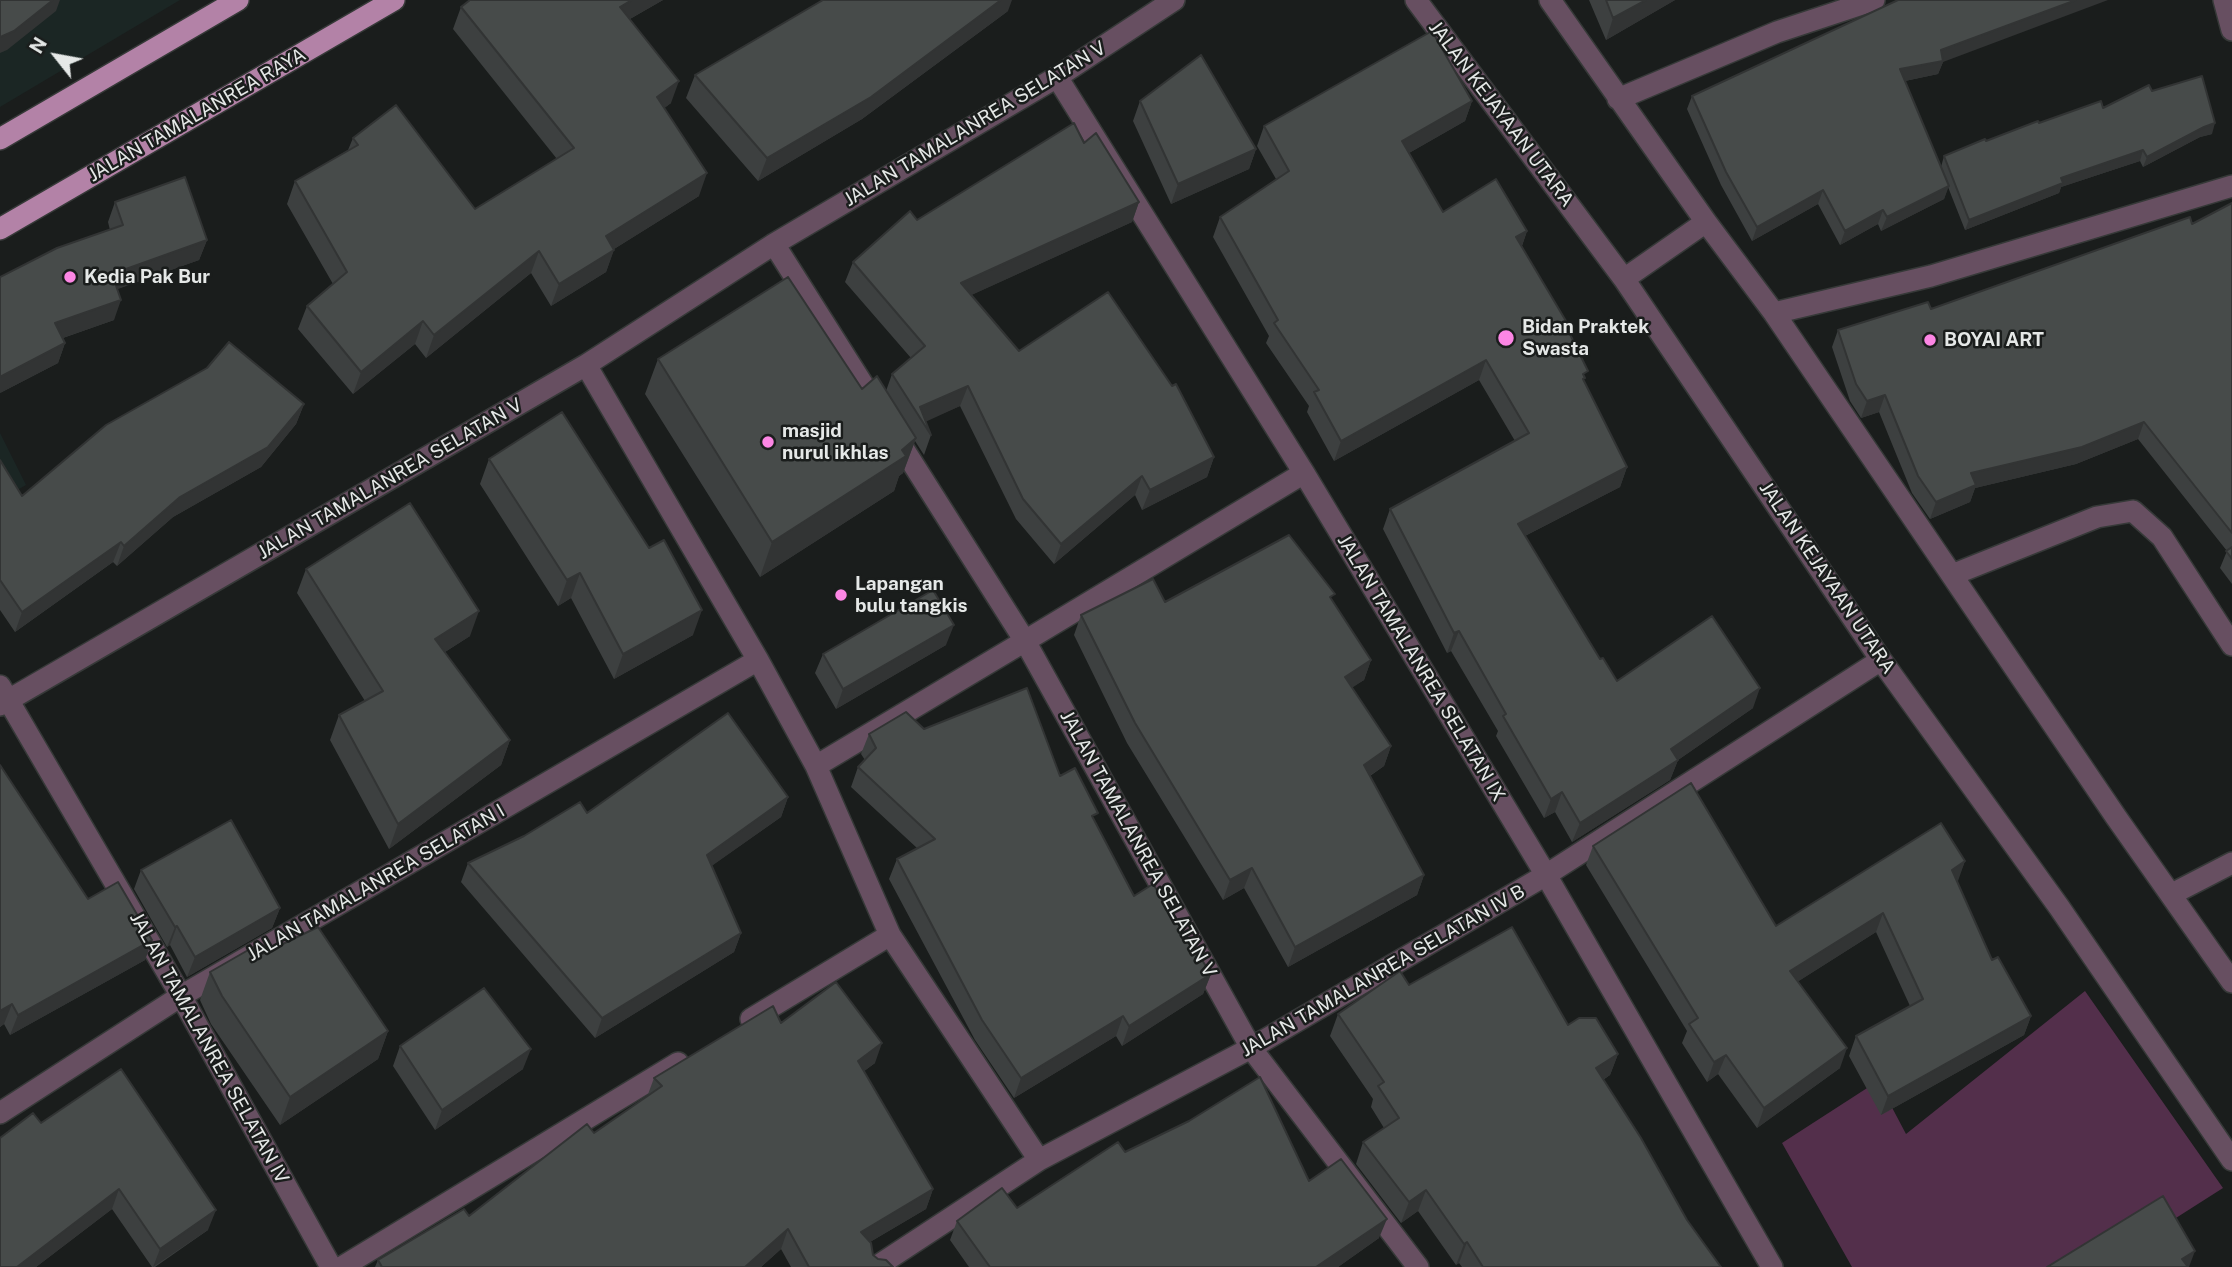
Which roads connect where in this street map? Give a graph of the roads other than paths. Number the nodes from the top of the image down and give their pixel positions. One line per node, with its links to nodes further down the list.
1 (238, 0): 11 (main road)
2 (1174, 0): 9 (street, JALAN TAMALANREA SELATAN V)
3 (1416, 0): 16 (street, JALAN KEJAYAAN UTARA)
4 (1550, 0): 10 (street)
5 (1874, 0): 10 (street)
6 (2224, 0): 8 (street)
7 (390, 1): 14 (main road, JALAN TAMALANREA RAYA)
8 (2232, 30)
9 (1057, 77): 15 (street, JALAN TAMALANREA SELATAN V); 19 (street, JALAN TAMALANREA SELATAN IX)
10 (1618, 99): 13 (street)
11 (0, 139)
12 (2232, 186): 17 (street)
13 (1706, 222): 16 (street); 17 (street)
14 (0, 229)
15 (775, 244): 18 (street, JALAN TAMALANREA SELATAN V); 21 (street, JALAN TAMALANREA SELATAN V)
16 (1624, 279): 24 (street, JALAN KEJAYAAN UTARA)
17 (1774, 313): 20 (street)
18 (586, 365): 23 (street); 25 (street, JALAN TAMALANREA SELATAN V)
19 (1304, 473): 21 (street); 28 (street, JALAN TAMALANREA SELATAN IX)
20 (1952, 575): 22 (street); 29 (street)
21 (1025, 640): 26 (street); 34 (street, JALAN TAMALANREA SELATAN V)
22 (2232, 645)
23 (758, 660): 26 (street); 32 (street, JALAN TAMALANREA SELATAN I)
24 (1881, 660): 28 (street, JALAN TAMALANREA SELATAN IV B); 38 (street, JALAN KEJAYAAN UTARA)
25 (3, 697): 32 (street, JALAN TAMALANREA SELATAN IV)
26 (816, 765): 30 (street)
27 (2232, 863): 29 (street)
28 (1546, 875): 34 (street, JALAN TAMALANREA SELATAN IV B); 43 (street, JALAN TAMALANREA SELATAN IX)
29 (2172, 894): 31 (street)
30 (890, 935): 33 (street); 37 (street)
31 (2232, 982)
32 (181, 996): 36 (street, JALAN TAMALANREA SELATAN I); 39 (street, JALAN TAMALANREA SELATAN IV)
33 (735, 1028)
34 (1251, 1048): 37 (street, JALAN TAMALANREA SELATAN IV B); 42 (street, JALAN TAMALANREA SELATAN V)
35 (700, 1050): 40 (street)
36 (0, 1114)
37 (1038, 1160): 41 (street, JALAN TAMALANREA SELATAN IV B)
38 (2232, 1160)
39 (331, 1267)
40 (342, 1267)
41 (876, 1267)
42 (1418, 1267)
43 (1772, 1267)

